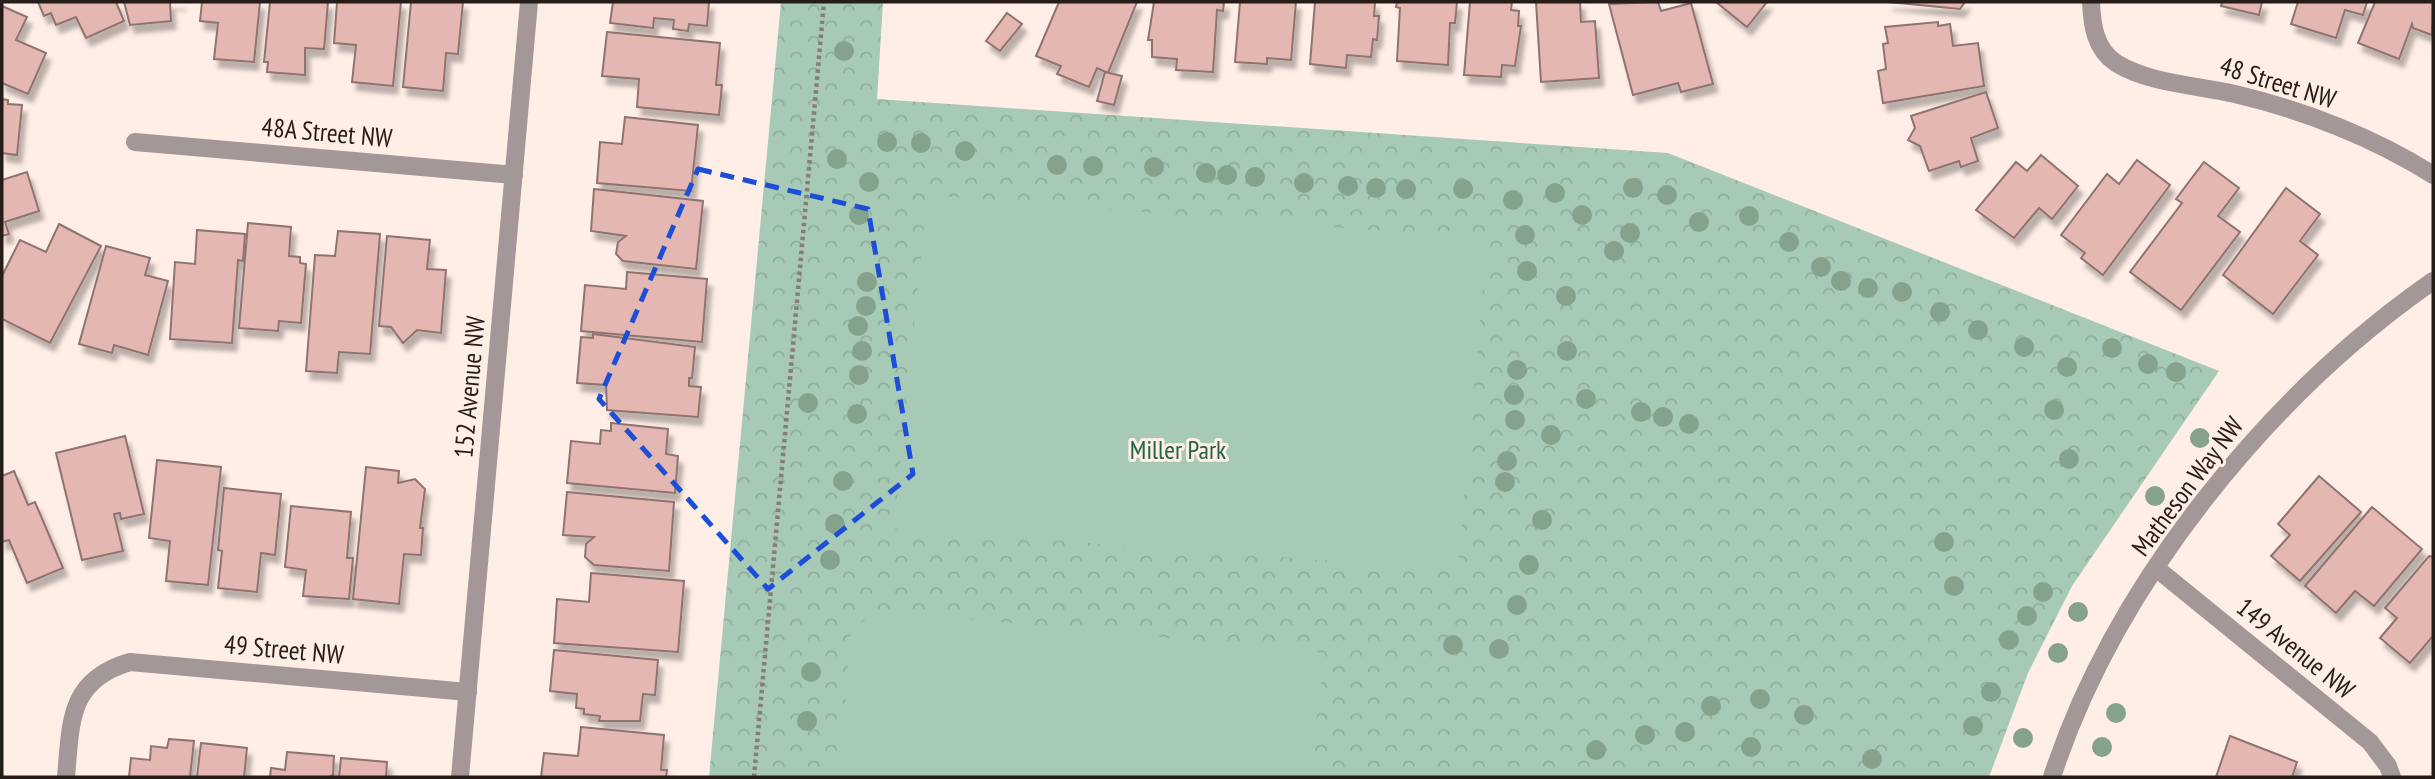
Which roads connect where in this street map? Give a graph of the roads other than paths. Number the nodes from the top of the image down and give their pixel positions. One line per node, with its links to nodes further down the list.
1 (529, 2): 4 (street, 152 Avenue NW)
2 (2091, 2): 5 (street, 48 Street NW)
3 (135, 142): 4 (street, 48A Street NW)
4 (514, 175): 8 (street, 152 Avenue NW)
5 (2433, 175)
6 (2433, 281): 7 (street, Matheson Way NW)
7 (2156, 568): 11 (street, Matheson Way NW); 12 (street, 149 Avenue NW)
8 (468, 692): 9 (street, 49 Street NW); 10 (street, 152 Avenue NW)
9 (66, 777)
10 (460, 777)
11 (2052, 777)
12 (2392, 777)

